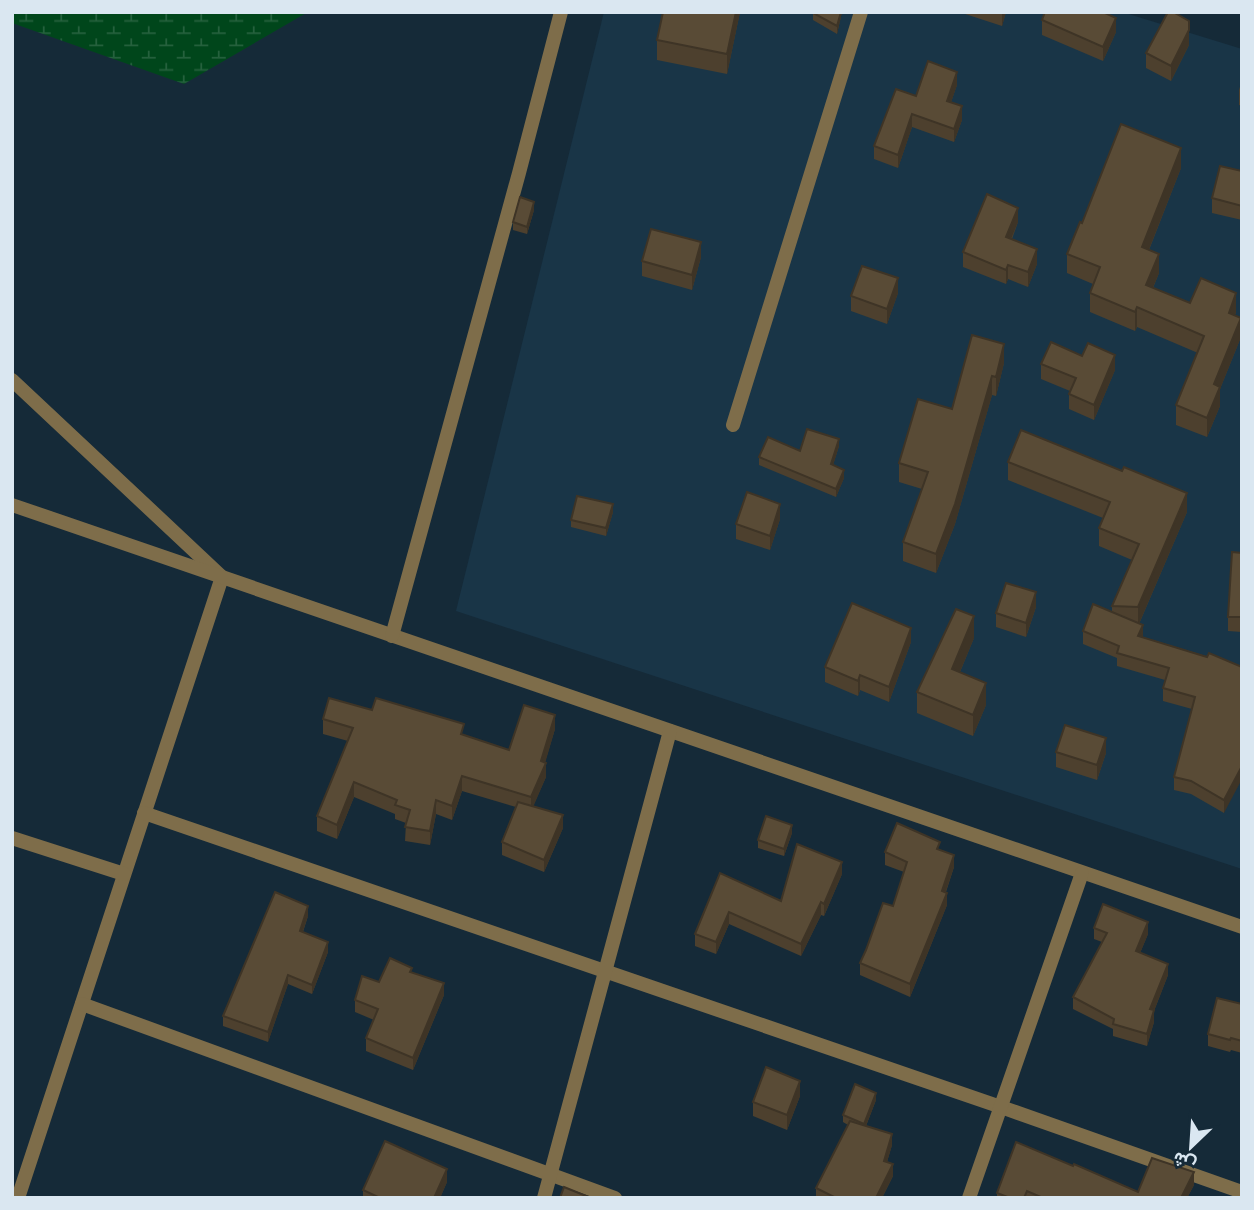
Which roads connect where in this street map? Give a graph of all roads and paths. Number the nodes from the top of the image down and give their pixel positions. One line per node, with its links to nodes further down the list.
1 (561, 12): 7 (street)
2 (861, 12): 4 (street)
3 (12, 380): 6 (street)
4 (733, 425)
5 (12, 505): 6 (street)
6 (222, 577): 7 (street); 9 (street)
7 (392, 636): 8 (street)
8 (670, 731): 11 (street); 14 (street)
9 (144, 813): 12 (street); 14 (street)
10 (12, 838): 12 (street)
11 (1082, 873): 13 (street); 16 (street)
12 (124, 874): 15 (street)
13 (1242, 927)
14 (605, 972): 16 (street); 17 (street)
15 (82, 1004): 17 (street); 19 (street)
16 (1001, 1107): 18 (street); 22 (street)
17 (551, 1175): 20 (street); 21 (street)
18 (1242, 1192)
19 (18, 1198)
20 (544, 1198)
21 (615, 1198)
22 (969, 1198)

